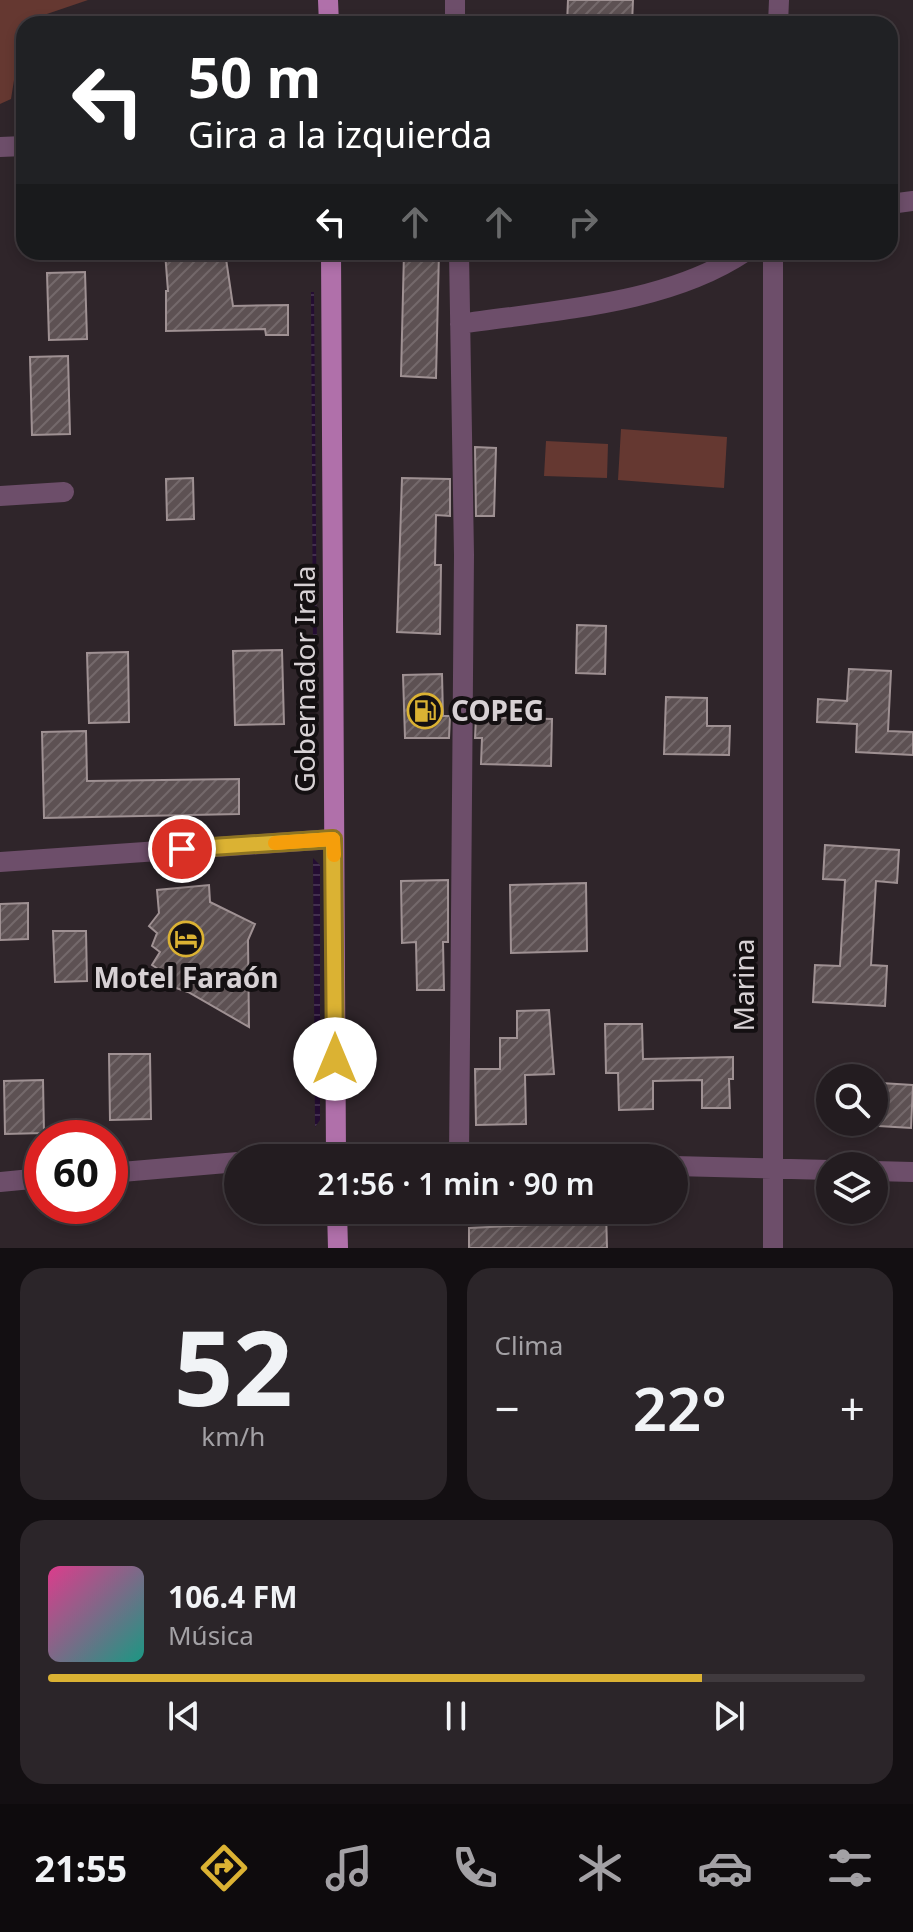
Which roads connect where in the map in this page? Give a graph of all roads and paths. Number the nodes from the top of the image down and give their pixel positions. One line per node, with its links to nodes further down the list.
1 (331, 260): 8 (main road, Gobernador Irala)
2 (459, 260): 5 (street)
3 (733, 260): 5 (street)
4 (773, 260): 14 (street, Marina)
5 (460, 324): 11 (street)
6 (64, 492): 7 (street)
7 (0, 496)
8 (333, 839): 9 (street); 10 (main road, Gobernador Irala)
9 (0, 862)
10 (336, 1144)
11 (459, 1144)
12 (224, 1163): 16 (street)
13 (688, 1166): 14 (street)
14 (772, 1169): 15 (street); 23 (street, Marina)
15 (816, 1170)
16 (128, 1171)
17 (888, 1171): 18 (street)
18 (913, 1172)
19 (24, 1180): 20 (street)
20 (0, 1182)
21 (337, 1224): 22 (main road)
22 (338, 1248)
23 (773, 1248)

